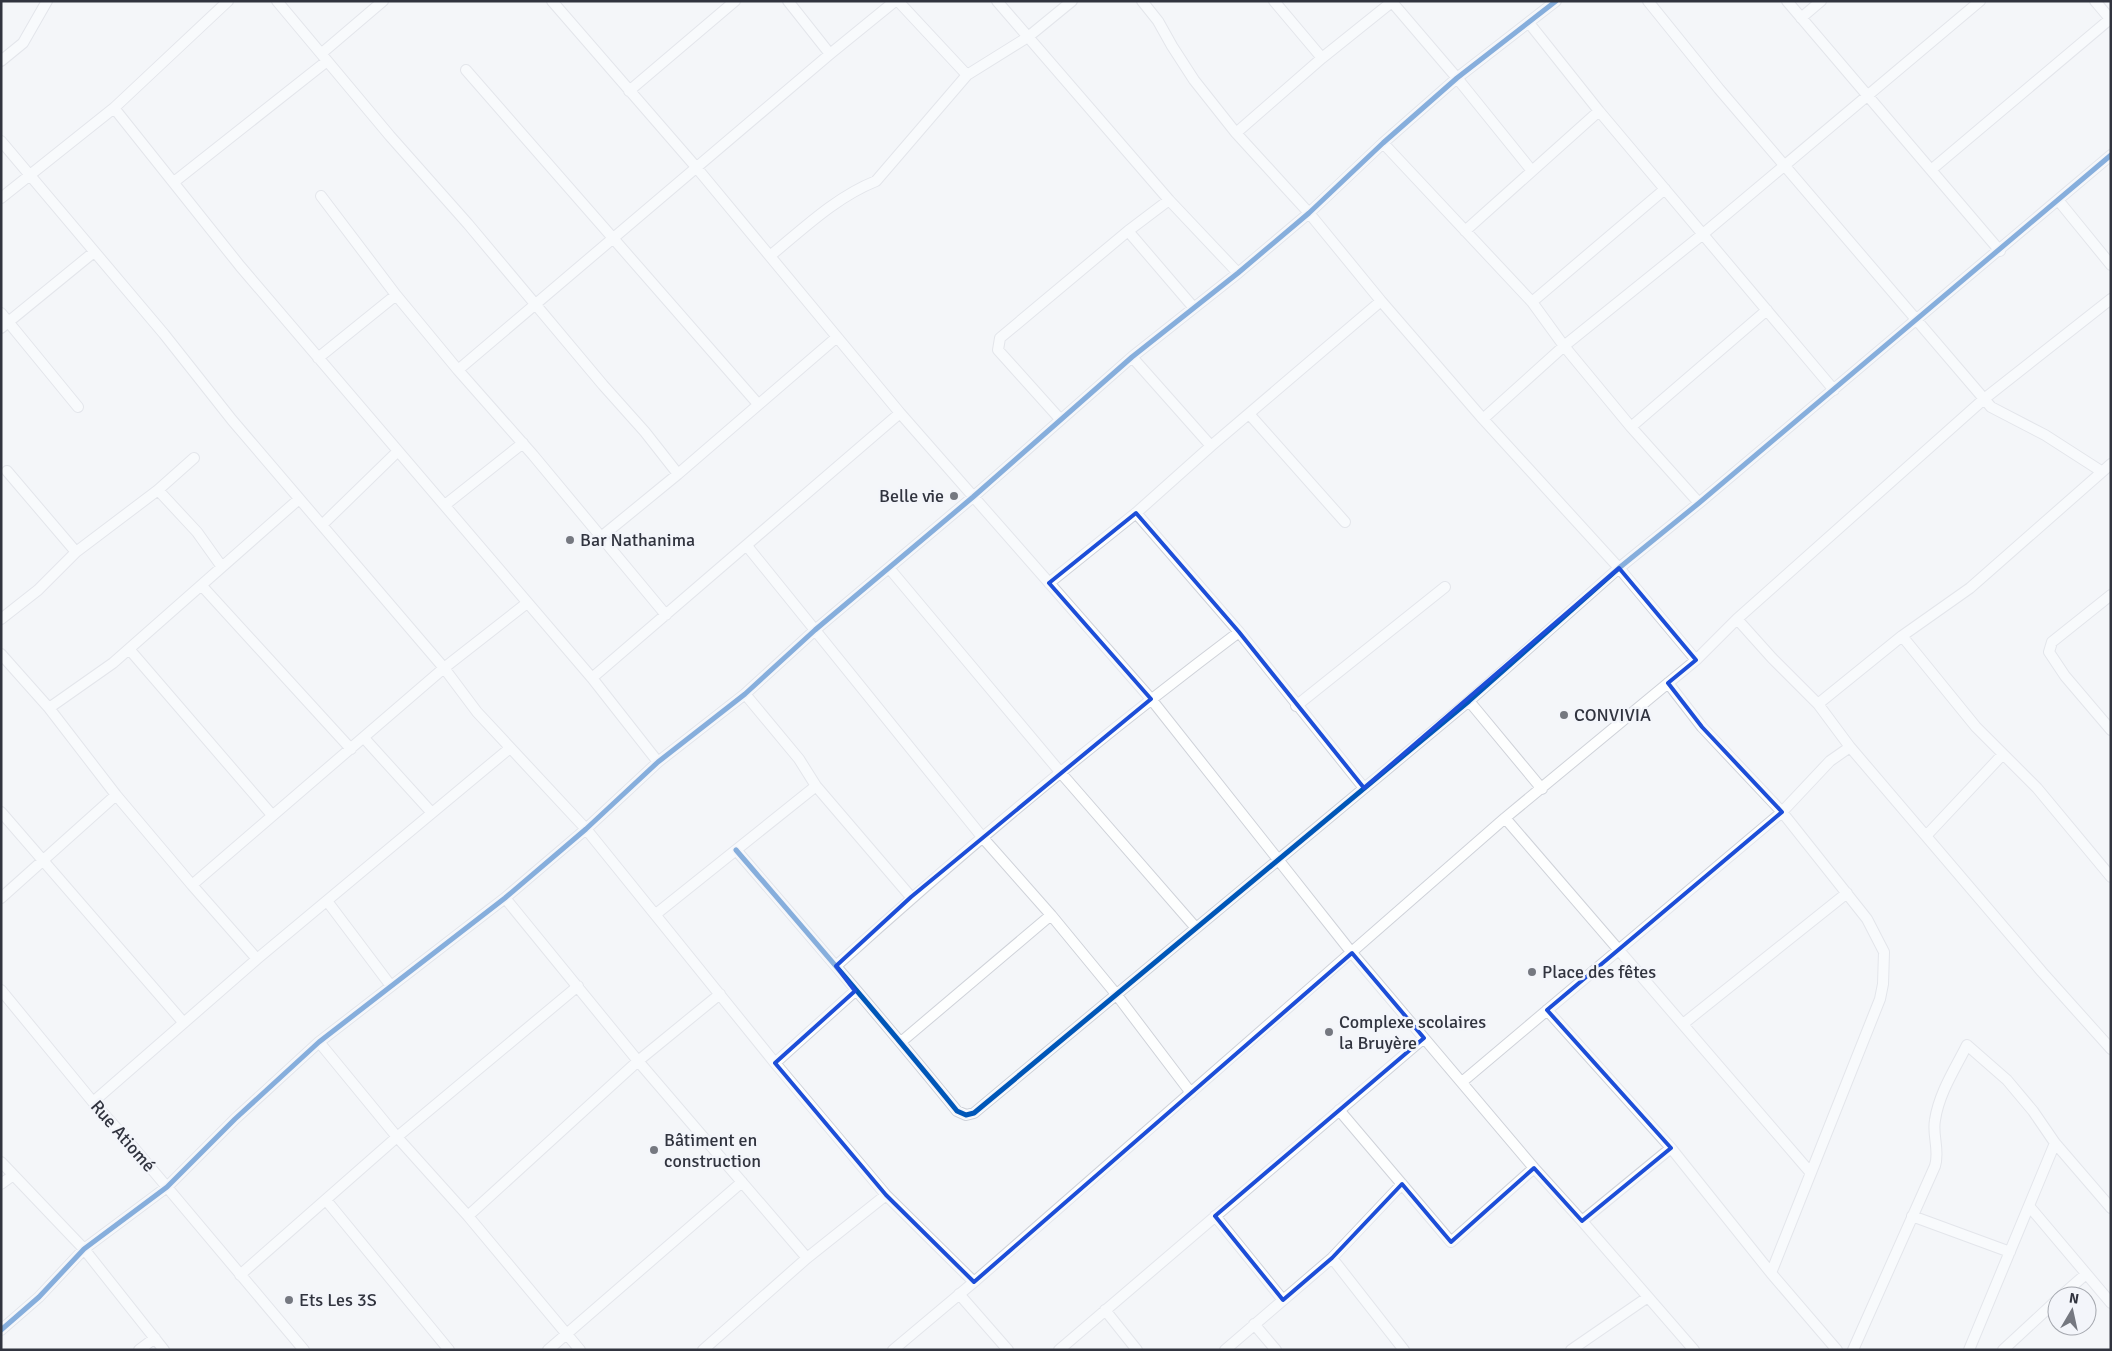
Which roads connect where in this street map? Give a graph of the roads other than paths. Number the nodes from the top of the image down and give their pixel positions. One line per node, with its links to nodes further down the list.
1 (47, 1): 27 (street)
2 (228, 1): 33 (street)
3 (277, 1): 25 (street)
4 (383, 1): 25 (street)
5 (552, 1): 31 (street)
6 (735, 1): 31 (street)
7 (788, 1): 24 (street)
8 (896, 1): 24 (street); 29 (street)
9 (997, 1): 23 (street)
10 (1072, 1): 23 (street)
11 (1142, 1): 35 (street)
12 (1274, 1): 26 (street)
13 (1556, 1): 22 (street)
14 (1648, 1): 39 (street)
15 (1787, 1): 20 (street)
16 (1821, 1): 20 (street)
17 (1980, 1): 32 (street)
18 (2095, 1): 21 (street)
19 (1392, 2): 26 (street); 30 (street)
20 (1801, 18): 32 (street)
21 (2110, 20): 41 (street)
22 (1529, 23): 30 (street); 34 (street)
23 (1028, 37): 29 (street); 48 (street)
24 (830, 54): 40 (street)
25 (324, 57): 44 (street); 64 (street)
26 (1322, 58): 35 (street)
27 (1, 61)
28 (466, 70): 54 (street)
29 (968, 75): 57 (street)
30 (1458, 78): 37 (street); 42 (street)
31 (629, 91): 40 (street)
32 (1868, 96): 39 (street); 41 (street)
33 (114, 108): 43 (street); 44 (street)
34 (1599, 111): 42 (street); 45 (street)
35 (1236, 133): 50 (street)
36 (1, 141): 43 (street)
37 (1383, 143): 50 (street); 51 (street)
38 (2111, 155): 49 (street)
39 (1785, 165): 53 (street); 68 (street)
40 (696, 167): 54 (street); 57 (street)
41 (1931, 170): 55 (street)
42 (1532, 171): 51 (street)
43 (29, 176): 47 (street); 56 (street)
44 (174, 182): 73 (street)
45 (1665, 190): 53 (street); 63 (street)
46 (321, 196): 60 (street)
47 (1, 198)
48 (1169, 200): 52 (street); 59 (street)
49 (2058, 200): 55 (street); 58 (street)
50 (1309, 213): 59 (street); 62 (street)
51 (1465, 230): 63 (street)
52 (1128, 231): 65 (street); 81 (street)
53 (1703, 234): 66 (street); 71 (street)
54 (613, 240): 64 (street); 77 (street)
55 (2000, 250): 68 (street)
56 (94, 252): 69 (street); 94 (street)
57 (770, 256): 70 (street)
58 (2111, 265)
59 (1238, 273): 65 (street)
60 (396, 295): 73 (street); 74 (street)
61 (2111, 299): 76 (street)
62 (1381, 301): 80 (street); 82 (street)
63 (1532, 302): 71 (street)
64 (536, 306): 74 (street); 91 (street)
65 (1194, 308): 72 (street)
66 (1767, 310): 75 (street); 83 (street)
67 (1, 313): 69 (street)
68 (1916, 319): 75 (street); 76 (street)
69 (5, 325): 78 (street)
70 (837, 336): 77 (street); 79 (street)
71 (1564, 346): 82 (street); 83 (street)
72 (1132, 357): 81 (street); 85 (street)
73 (318, 358): 86 (street)
74 (458, 370): 84 (street)
75 (1834, 390): 95 (street)
76 (1984, 399): 90 (street); 112 (street)
77 (758, 404): 91 (street)
78 (78, 407)
79 (900, 413): 93 (street); 101 (street)
80 (1250, 415): 85 (street); 98 (street)
81 (1060, 419): 93 (street)
82 (1483, 419): 105 (street)
83 (1631, 427): 95 (street)
84 (523, 443): 96 (street); 100 (street)
85 (1211, 446): 97 (street)
86 (398, 451): 96 (street); 99 (street)
87 (194, 458): 92 (street)
88 (2111, 464): 90 (street)
89 (7, 470): 102 (street)
90 (2101, 471): 116 (street)
91 (678, 474): 100 (street)
92 (158, 490): 102 (street); 103 (street)
93 (973, 496): 104 (street); 106 (street)
94 (299, 499): 99 (street); 103 (street)
95 (1699, 503): 105 (street)
96 (446, 505): 110 (street)
97 (1136, 513): 106 (street); 115 (street)
98 (1345, 522)
99 (322, 525): 120 (street)
100 (601, 537): 111 (street)
101 (747, 546): 111 (street); 114 (street)
102 (76, 552): 113 (street)
103 (222, 567): 107 (street)
104 (890, 568): 114 (street); 136 (street)
105 (1619, 568): 119 (street); 125 (street)
106 (1049, 584): 124 (street)
107 (202, 586): 117 (street); 133 (street)
108 (1445, 587): 127 (street)
109 (2111, 595): 129 (street)
110 (527, 603): 120 (street); 121 (street)
111 (666, 615): 121 (street)
112 (1737, 619): 119 (street); 126 (street)
113 (1, 620)
114 (815, 630): 123 (street); 148 (street)
115 (1239, 632): 124 (street); 127 (street)
116 (1902, 636): 126 (street); 134 (street)
117 (129, 649): 128 (street); 144 (street)
118 (1, 654): 128 (street)
119 (1696, 660): 122 (street)
120 (444, 668): 130 (street); 132 (street)
121 (592, 678): 135 (street)
122 (1668, 683): 139 (street); 142 (street)
123 (745, 694): 135 (street); 137 (street)
124 (1151, 699): 136 (street); 150 (street)
125 (1470, 701): 138 (street); 139 (street)
126 (1818, 704): 131 (street)
127 (1296, 706): 138 (street)
128 (49, 708): 140 (street)
129 (2110, 726)
130 (364, 738): 133 (street); 143 (street)
131 (1850, 747): 142 (street); 147 (street)
132 (510, 748): 143 (street); 146 (street)
133 (351, 749): 144 (street)
134 (2003, 754): 147 (street); 152 (street)
135 (658, 762): 146 (street)
136 (1061, 772): 148 (street); 161 (street)
137 (816, 786): 149 (street); 155 (street)
138 (1364, 788): 150 (street)
139 (1542, 789): 145 (street)
140 (116, 795): 151 (street); 153 (street)
141 (1, 812): 151 (street)
142 (1782, 812): 154 (street); 162 (street)
143 (432, 813): 158 (street)
144 (272, 815): 153 (street)
145 (1505, 818): 162 (street); 163 (street)
146 (586, 829): 157 (street); 159 (street)
147 (1926, 836): 178 (street)
148 (983, 838): 155 (street); 160 (street)
149 (736, 850): 159 (street); 165 (street)
150 (1278, 860): 161 (street); 163 (street)
151 (43, 861): 156 (street); 173 (street)
152 (2111, 878)
153 (192, 885): 164 (street)
154 (1847, 893): 174 (street); 190 (street)
155 (911, 897): 165 (street)
156 (1, 898)
157 (505, 898): 166 (street); 167 (street)
158 (327, 901): 164 (street); 166 (street)
159 (656, 914): 170 (street)
160 (1051, 915): 171 (street); 177 (street)
161 (1196, 928): 171 (street)
162 (1618, 950): 172 (street); 174 (street)
163 (1352, 952): 175 (street); 182 (street)
164 (257, 959): 173 (street)
165 (836, 966): 169 (street)
166 (391, 986): 176 (street)
167 (578, 986): 179 (street); 185 (street)
168 (1, 990): 183 (street, Rue Atiomé)
169 (855, 991): 177 (street); 180 (street)
170 (720, 994): 179 (street); 180 (street)
171 (1116, 994): 177 (street); 182 (street)
172 (1547, 1010): 181 (street); 187 (street)
173 (183, 1022): 183 (street)
174 (1683, 1024): 190 (street)
175 (1424, 1038): 181 (street); 184 (street)
176 (320, 1042): 185 (street); 195 (street)
177 (901, 1042)
178 (2111, 1049)
179 (638, 1060): 192 (street); 200 (street)
180 (775, 1063): 196 (street)
181 (1462, 1082): 189 (street)
182 (1191, 1093): 211 (street)
183 (93, 1102): 195 (street, Rue Atiomé)
184 (1340, 1110): 194 (street); 201 (street)
185 (397, 1137): 197 (street); 200 (street)
186 (2055, 1143): 198 (street); 199 (street); 202 (street)
187 (1671, 1148): 203 (street); 208 (street)
188 (1, 1162): 191 (street)
189 (1534, 1168): 194 (street); 203 (street)
190 (1810, 1172): 208 (street)
191 (12, 1176): 193 (street); 204 (street)
192 (742, 1182): 206 (street); 221 (street)
193 (1, 1184)
194 (1402, 1184): 207 (street)
195 (167, 1187): 204 (street); 210 (street, Rue Atiomé)
196 (886, 1195): 206 (street); 211 (street)
197 (326, 1200): 210 (street); 226 (street)
198 (2029, 1206): 205 (street); 209 (street)
199 (2111, 1208)
200 (468, 1216): 221 (street)
201 (1215, 1216): 215 (street); 218 (street)
202 (1912, 1216): 205 (street); 240 (street)
203 (1582, 1221): 214 (street)
204 (84, 1249): 220 (street); 222 (street)
205 (2010, 1252): 241 (street)
206 (807, 1258): 229 (street)
207 (1332, 1258): 215 (street); 236 (street)
208 (1771, 1273): 239 (street)
209 (2086, 1274): 212 (street); 216 (street)
210 (240, 1275): 225 (street, Rue Atiomé)
211 (974, 1282): 213 (street)
212 (2072, 1286)
213 (959, 1294): 230 (street); 231 (street)
214 (1648, 1297): 237 (street); 238 (street)
215 (1283, 1300): 219 (street)
216 (2111, 1303)
217 (2047, 1309): 242 (street)
218 (1105, 1310): 232 (street); 233 (street)
219 (1254, 1324): 234 (street); 235 (street)
220 (1, 1330)
221 (567, 1334): 227 (street); 228 (street)
222 (155, 1338): 223 (street); 224 (street)
223 (139, 1350)
224 (164, 1350)
225 (304, 1350)
226 (449, 1350)
227 (548, 1350)
228 (580, 1350)
229 (702, 1350)
230 (893, 1350)
231 (1008, 1350)
232 (1059, 1350)
233 (1137, 1350)
234 (1225, 1350)
235 (1276, 1350)
236 (1404, 1350)
237 (1571, 1350)
238 (1694, 1350)
239 (1837, 1350)
240 (1853, 1350)
241 (1968, 1350)
242 (2002, 1350)

